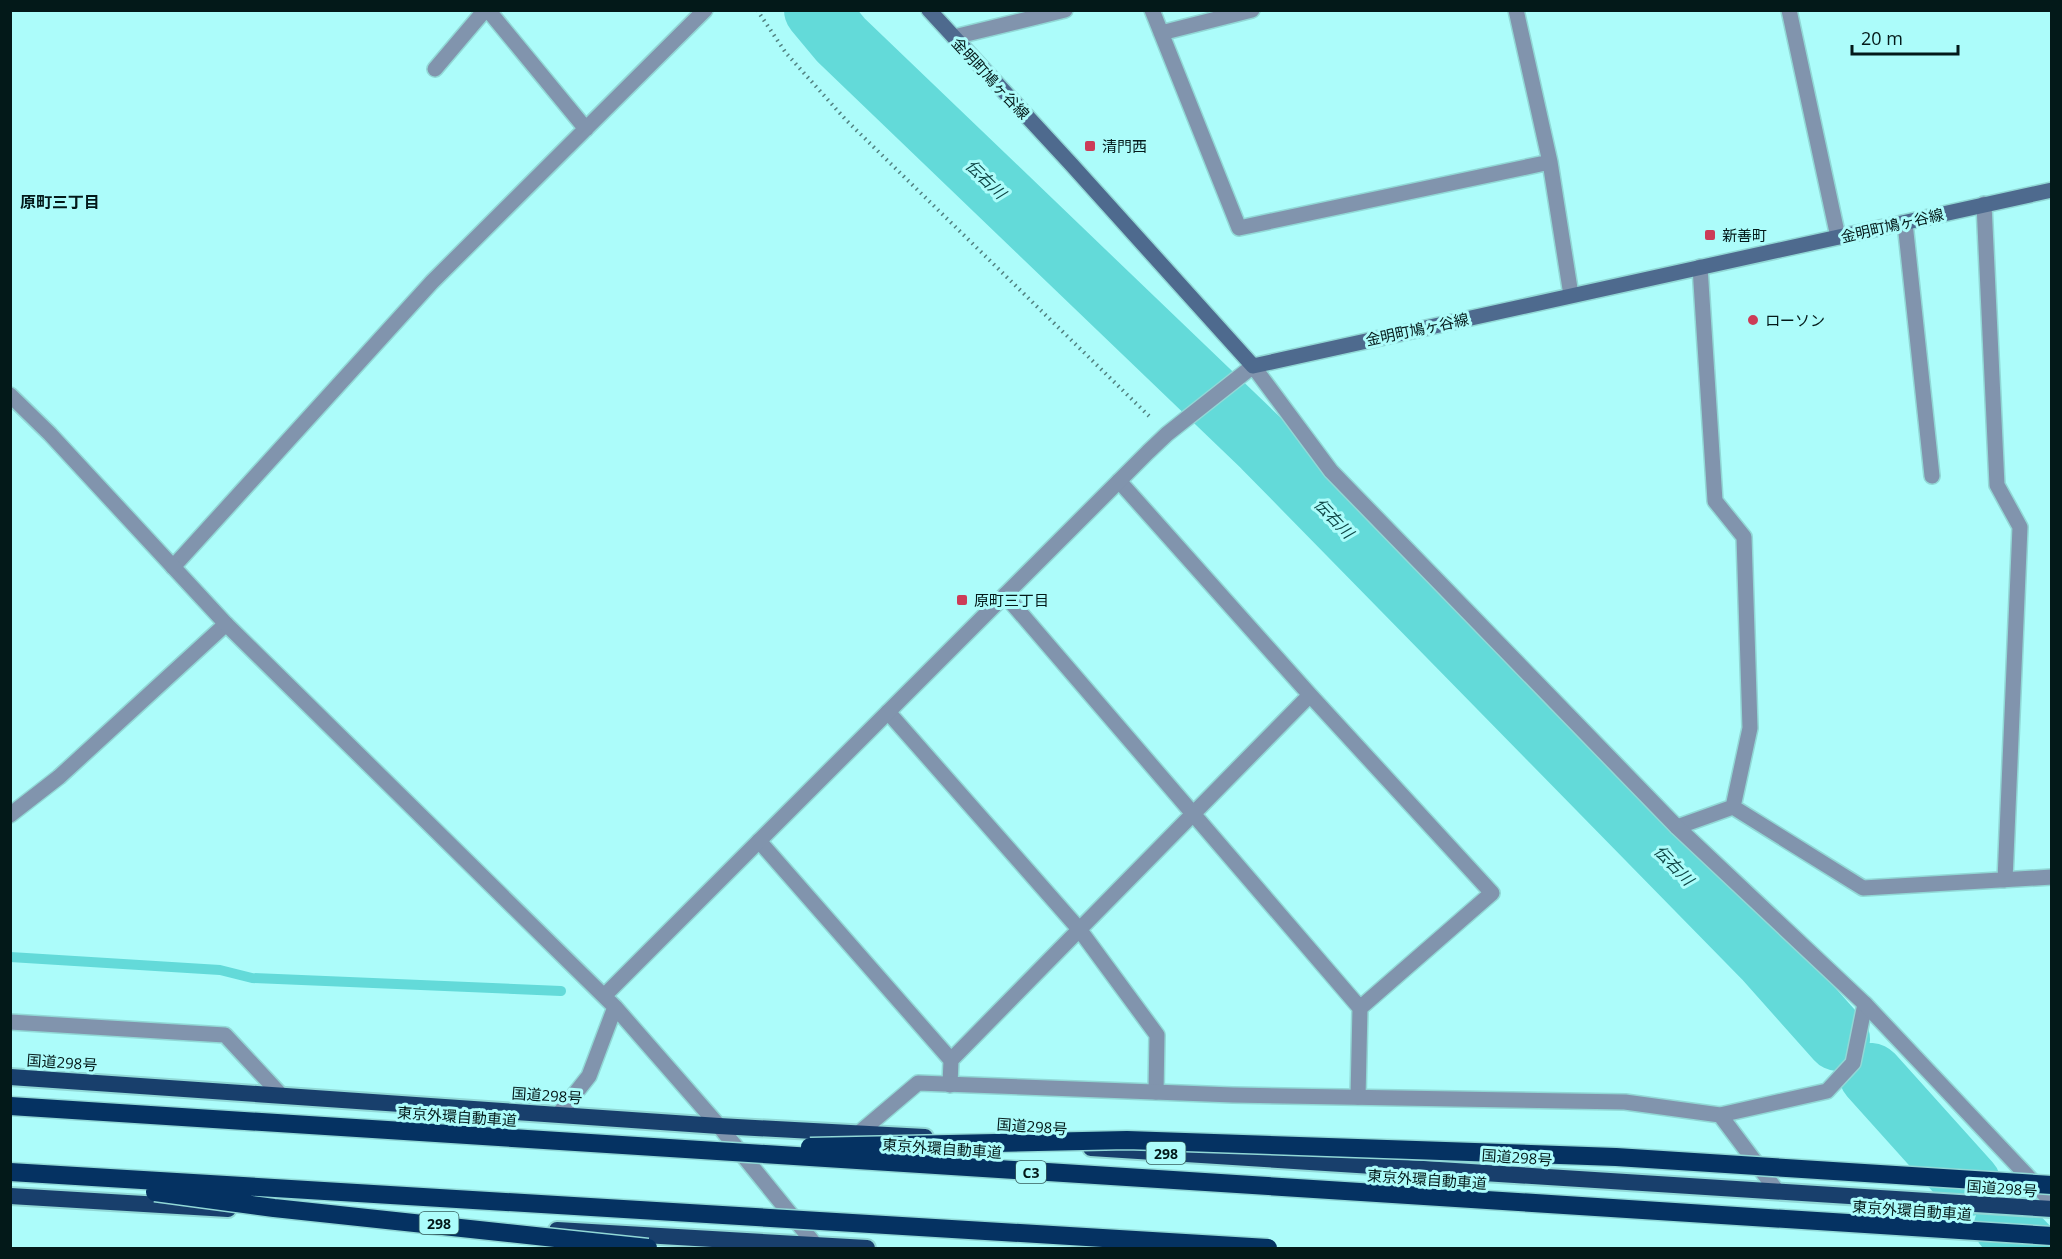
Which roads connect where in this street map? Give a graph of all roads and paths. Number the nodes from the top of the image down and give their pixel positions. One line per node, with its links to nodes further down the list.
1 (486, 10): 12 (street); 13 (street)
2 (705, 10): 13 (street)
3 (757, 10): 23 (path)
4 (929, 10): 11 (main road, 金明町鳩ヶ谷線)
5 (1065, 10): 11 (street)
6 (1152, 10): 10 (street)
7 (1252, 10): 10 (street)
8 (1516, 10): 14 (street)
9 (1789, 10): 18 (street)
10 (1161, 33): 14 (street)
11 (954, 37): 21 (main road, 金明町鳩ヶ谷線)
12 (435, 69)
13 (586, 129): 26 (street)
14 (1550, 162): 20 (street)
15 (2052, 190): 16 (main road, 金明町鳩ヶ谷線)
16 (1984, 204): 17 (main road, 金明町鳩ヶ谷線); 37 (street)
17 (1905, 223): 18 (main road, 金明町鳩ヶ谷線); 24 (street)
18 (1838, 237): 19 (main road, 金明町鳩ヶ谷線)
19 (1700, 267): 20 (main road, 金明町鳩ヶ谷線); 31 (street)
20 (1571, 296): 21 (main road, 金明町鳩ヶ谷線)
21 (1253, 366): 23 (street); 34 (street)
22 (10, 395): 26 (street)
23 (1168, 433): 25 (street)
24 (1932, 476)
25 (1119, 481): 27 (street); 29 (street)
26 (173, 567): 28 (street)
27 (1005, 595): 30 (street); 32 (street)
28 (226, 624): 33 (street); 39 (street)
29 (1310, 695): 32 (street); 42 (street)
30 (888, 712): 35 (street); 38 (street)
31 (1733, 807): 34 (street); 37 (street)
32 (1193, 813): 38 (street); 42 (street)
33 (10, 815)
34 (1677, 827): 40 (street)
35 (759, 841): 39 (street); 44 (street)
36 (2052, 877): 37 (street)
37 (2005, 880)
38 (1079, 929): 44 (street); 47 (street)
39 (604, 996): 41 (street)
40 (1865, 1004): 52 (street); 60 (street)
41 (615, 1008): 51 (street); 53 (street)
42 (1360, 1008): 49 (street)
43 (10, 1022): 48 (street)
44 (951, 1060): 46 (street)
45 (10, 1077): 48 (highway, 国道298号 / 298)
46 (950, 1085): 47 (street); 54 (street)
47 (1156, 1092): 49 (street)
48 (281, 1095): 51 (highway, 国道298号 / 298)
49 (1358, 1097): 52 (street)
50 (10, 1106): 55 (highway, 東京外環自動車道 / C3, bridge)
51 (559, 1114): 53 (highway, 国道298号 / 298)
52 (1720, 1115): 58 (street)
53 (719, 1126): 54 (highway, 国道298号 / 298); 64 (street)
54 (859, 1133): 58 (highway, 国道298号 / 298)
55 (689, 1149): 57 (highway, bridge); 63 (highway, 東京外環自動車道 / C3, bridge)
56 (11, 1172): 66 (highway, bridge); 68 (highway, bridge)
57 (2052, 1185)
58 (1777, 1191): 61 (highway, 国道298号 / 298)
59 (10, 1196): 62 (highway, 298)
60 (2052, 1202)
61 (2052, 1209)
62 (573, 1231): 64 (highway, 298); 65 (street)
63 (2052, 1236)
64 (816, 1247): 67 (highway, 298)
65 (552, 1248)
66 (648, 1248)
67 (867, 1248)
68 (1268, 1248)

